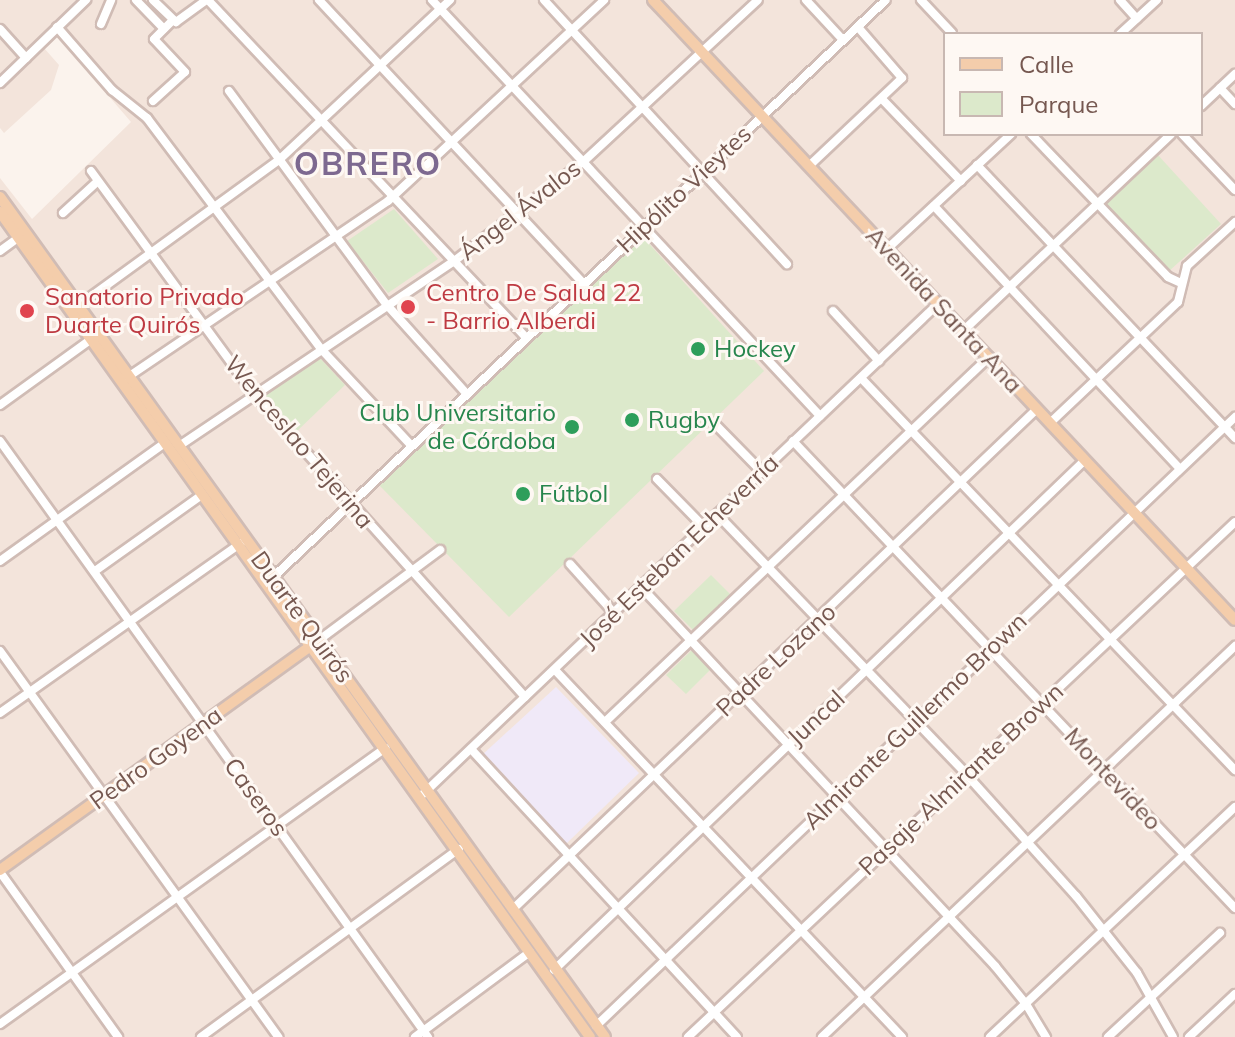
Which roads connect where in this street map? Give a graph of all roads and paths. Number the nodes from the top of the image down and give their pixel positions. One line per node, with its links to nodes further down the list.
1 (86, 0): 22 (street)
2 (111, 0): 21 (street)
3 (136, 0): 25 (street)
4 (153, 0): 20 (street)
5 (207, 0): 20 (street); 44 (street)
6 (319, 0): 32 (street)
7 (432, 0): 18 (street)
8 (450, 0): 18 (street)
9 (544, 0): 26 (street)
10 (604, 0): 26 (street)
11 (653, 0): 30 (main road, Avenida Santa Ana)
12 (758, 0): 30 (street, Ángel Ávalos)
13 (806, 0): 29 (street)
14 (886, 0): 23 (street, Hipólito Vieytes)
15 (921, 0): 27 (street)
16 (1120, 0): 19 (street)
17 (1157, 0): 19 (street)
18 (440, 9): 32 (street); 35 (street)
19 (1137, 19): 28 (street)
20 (173, 20): 25 (street)
21 (101, 24)
22 (57, 27): 31 (street); 63 (street)
23 (858, 27): 29 (street, Hipólito Vieytes); 38 (street)
24 (0, 29): 31 (street)
25 (164, 29): 39 (street)
26 (572, 31): 35 (street); 42 (street)
27 (951, 32)
28 (1122, 32)
29 (843, 40): 43 (street, Hipólito Vieytes)
30 (702, 52): 42 (street, Ángel Ávalos); 43 (main road, Avenida Santa Ana)
31 (26, 58): 34 (street)
32 (380, 66): 44 (street); 49 (street)
33 (1235, 74): 36 (street)
34 (0, 83)
35 (512, 86): 49 (street); 51 (street)
36 (1220, 88): 40 (street); 41 (street)
37 (229, 91): 50 (street)
38 (882, 99): 53 (street); 57 (street)
39 (153, 101)
40 (1203, 104)
41 (1235, 104)
42 (643, 107): 51 (street, Ángel Ávalos); 55 (street)
43 (763, 116): 53 (main road, Avenida Santa Ana); 55 (street, Hipólito Vieytes)
44 (322, 120): 50 (street); 60 (street)
45 (1009, 136): 52 (street)
46 (1033, 136): 61 (street)
47 (1169, 136): 61 (street)
48 (1184, 136): 58 (street)
49 (452, 142): 60 (street); 65 (street)
50 (280, 159): 63 (street); 70 (street)
51 (583, 162): 65 (street, Ángel Ávalos); 68 (street)
52 (977, 165): 57 (street); 71 (street)
53 (809, 166): 72 (main road, Avenida Santa Ana)
54 (91, 171): 56 (street, Wenceslao Tejerina)
55 (703, 171): 68 (street, Hipólito Vieytes); 76 (street)
56 (98, 181): 66 (street); 74 (street, Wenceslao Tejerina)
57 (961, 181): 62 (street)
58 (1235, 190)
59 (0, 197): 69 (main road, Duarte Quirós)
60 (393, 197): 70 (street); 75 (street)
61 (1097, 204): 71 (street); 79 (street)
62 (934, 206): 72 (street); 80 (street)
63 (214, 207): 74 (street); 77 (street)
64 (0, 212): 69 (main road, Duarte Quirós)
65 (518, 212): 75 (street, Ángel Ávalos); 78 (street)
66 (63, 213)
67 (1235, 222): 79 (street)
68 (644, 227): 78 (street, Hipólito Vieytes); 100 (street)
69 (22, 236): 73 (street); 83 (main road, Duarte Quirós); 89 (main road, Duarte Quirós)
70 (337, 236): 77 (street); 82 (street)
71 (1053, 246): 80 (street); 88 (street)
72 (887, 249): 81 (main road, Avenida Santa Ana)
73 (0, 251)
74 (150, 253): 83 (street); 85 (street, Wenceslao Tejerina)
75 (453, 262): 82 (street, Ángel Ávalos); 87 (street)
76 (787, 264)
77 (269, 281): 85 (street); 90 (street)
78 (583, 283): 87 (street, Hipólito Vieytes)
79 (1181, 283): 88 (street)
80 (1010, 287): 86 (street); 95 (street)
81 (938, 304): 86 (main road, Avenida Santa Ana); 92 (street, José Esteban Echeverría)
82 (387, 305): 90 (street, Ángel Ávalos); 96 (street)
83 (78, 306): 94 (main road, Duarte Quirós)
84 (833, 311): 92 (street)
85 (203, 325): 94 (street); 97 (street, Wenceslao Tejerina)
86 (963, 331): 91 (main road, Avenida Santa Ana)
87 (526, 338): 96 (street, Hipólito Vieytes)
88 (1139, 338): 95 (street); 104 (street)
89 (90, 340): 94 (main road, Duarte Quirós); 98 (street)
90 (322, 350): 97 (street, Ángel Ávalos); 110 (street)
91 (989, 357): 99 (main road, Avenida Santa Ana); 105 (street)
92 (879, 361): 93 (street, José Esteban Echeverría)
93 (861, 378): 100 (street, José Esteban Echeverría); 105 (street)
94 (125, 379): 109 (main road, Duarte Quirós); 111 (main road, Duarte Quirós)
95 (1096, 379): 103 (street); 113 (street)
96 (466, 393): 110 (street, Hipólito Vieytes)
97 (255, 395): 111 (street, Ángel Ávalos); 119 (street, Wenceslao Tejerina)
98 (0, 405)
99 (1037, 409): 103 (main road, Avenida Santa Ana); 116 (street, Padre Lozano)
100 (820, 416): 108 (street, José Esteban Echeverría)
101 (1235, 417): 104 (street, Almirante Guillermo Brown)
102 (714, 423): 114 (street)
103 (1050, 423): 112 (main road, Avenida Santa Ana)
104 (1223, 428): 106 (street); 113 (street, Almirante Guillermo Brown)
105 (912, 429): 116 (street); 117 (street)
106 (1235, 438)
107 (0, 441): 122 (street, Caseros)
108 (793, 441): 114 (street, José Esteban Echeverría); 117 (street, Montevideo)
109 (165, 443): 118 (main road, Duarte Quirós); 122 (street)
110 (411, 445): 119 (street, Hipólito Vieytes)
111 (179, 446): 126 (main road, Duarte Quirós)
112 (1085, 460): 120 (main road, Avenida Santa Ana); 125 (street, Juncal)
113 (1179, 468): 120 (street, Almirante Guillermo Brown)
114 (761, 471): 121 (street, José Esteban Echeverría)
115 (657, 479): 124 (street)
116 (962, 481): 125 (street); 127 (street, Padre Lozano)
117 (844, 494): 127 (street, Montevideo); 131 (street)
118 (202, 495): 126 (main road, Duarte Quirós); 133 (street)
119 (349, 504): 134 (street, Wenceslao Tejerina); 135 (street, Hipólito Vieytes)
120 (1133, 511): 132 (main road, Avenida Santa Ana); 136 (street, Almirante Guillermo Brown)
121 (717, 514): 124 (street, José Esteban Echeverría); 131 (street)
122 (58, 521): 129 (street); 133 (street, Caseros)
123 (1235, 522): 132 (street, Pasaje Almirante Brown)
124 (703, 526): 137 (street, José Esteban Echeverría)
125 (1010, 531): 136 (street); 138 (street, Juncal)
126 (242, 542): 135 (main road, Duarte Quirós); 142 (street)
127 (895, 546): 138 (street, Montevideo); 140 (street, Padre Lozano)
128 (440, 550): 134 (street, Pedro Goyena)
129 (0, 561)
130 (570, 564): 139 (street)
131 (768, 566): 140 (street); 144 (street)
132 (1186, 568): 141 (main road, Avenida Santa Ana); 143 (street, Pasaje Almirante Brown)
133 (95, 571): 142 (street, Caseros)
134 (411, 572): 145 (street, Pedro Goyena); 153 (street, Wenceslao Tejerina)
135 (270, 580): 145 (main road, Duarte Quirós)
136 (1059, 583): 143 (street); 147 (street, Almirante Guillermo Brown)
137 (641, 587): 139 (street, José Esteban Echeverría); 144 (street)
138 (944, 597): 147 (street, Montevideo); 150 (street, Juncal)
139 (614, 613): 149 (street, José Esteban Echeverría)
140 (819, 619): 150 (street); 152 (street, Padre Lozano)
141 (1235, 620)
142 (130, 622): 151 (street); 159 (street, Caseros)
143 (1110, 639): 154 (street, Pasaje Almirante Brown); 155 (street)
144 (692, 640): 152 (street); 157 (street)
145 (315, 643): 159 (main road, Pedro Goyena); 161 (main road, Duarte Quirós); 167 (main road, Duarte Quirós)
146 (1235, 646): 155 (street)
147 (992, 648): 154 (street, Montevideo); 158 (street, Almirante Guillermo Brown)
148 (0, 651): 151 (street)
149 (555, 670): 153 (street, José Esteban Echeverría); 157 (street)
150 (867, 670): 158 (street); 160 (street, Juncal)
151 (30, 692): 156 (street); 168 (street)
152 (741, 692): 160 (street); 165 (street, Padre Lozano)
153 (525, 697): 162 (street, José Esteban Echeverría)
154 (1042, 702): 163 (street, Montevideo); 166 (street, Pasaje Almirante Brown)
155 (1173, 705): 163 (street); 164 (street)
156 (0, 713)
157 (605, 722): 165 (street)
158 (915, 722): 166 (street); 169 (street, Almirante Guillermo Brown)
159 (203, 724): 168 (main road, Pedro Goyena); 171 (street, Caseros)
160 (788, 743): 169 (street); 172 (street, Juncal)
161 (385, 748): 167 (main road, Duarte Quirós); 171 (street)
162 (471, 749): 167 (street, José Esteban Echeverría); 177 (street)
163 (1105, 770): 173 (street); 176 (street, Montevideo)
164 (1235, 770)
165 (655, 774): 172 (street); 177 (street, Padre Lozano)
166 (966, 774): 173 (street); 175 (street, Pasaje Almirante Brown)
167 (424, 794): 174 (main road, Duarte Quirós)
168 (105, 795): 178 (main road, Pedro Goyena); 180 (street)
169 (837, 795): 175 (street); 179 (street, Almirante Guillermo Brown)
170 (1235, 807): 176 (street)
171 (277, 826): 180 (street); 185 (street, Caseros)
172 (704, 826): 179 (street); 181 (street, Juncal)
173 (1030, 842): 184 (street); 187 (street)
174 (462, 847): 183 (main road, Duarte Quirós); 185 (street); 189 (main road, Duarte Quirós)
175 (886, 848): 184 (street); 186 (street, Pasaje Almirante Brown)
176 (1184, 854): 182 (street, Montevideo); 187 (street)
177 (568, 855): 181 (street); 183 (street, Padre Lozano)
178 (0, 871): 192 (street)
179 (752, 875): 186 (street); 190 (street, Almirante Guillermo Brown)
180 (178, 897): 192 (street); 196 (street)
181 (617, 908): 190 (street); 191 (street, Juncal)
182 (1235, 908)
183 (513, 909): 191 (main road, Duarte Quirós)
184 (951, 916): 194 (street); 197 (street)
185 (350, 928): 196 (street); 201 (street, Caseros)
186 (802, 928): 194 (street); 198 (street, Pasaje Almirante Brown)
187 (1104, 929): 195 (street); 197 (street)
188 (1220, 933): 195 (street)
189 (530, 952): 191 (main road, Duarte Quirós); 201 (street)
190 (665, 959): 198 (street); 200 (street, Almirante Guillermo Brown)
191 (551, 972): 200 (main road, Duarte Quirós); 206 (main road, Duarte Quirós)
192 (73, 973): 199 (street); 202 (street)
193 (1235, 994): 216 (street)
194 (866, 996): 210 (street); 211 (street)
195 (1152, 996): 214 (street); 215 (street)
196 (251, 1000): 203 (street); 204 (street)
197 (1026, 1004): 212 (street); 213 (street)
198 (714, 1012): 208 (street, Pasaje Almirante Brown); 209 (street)
199 (0, 1024)
200 (596, 1026): 207 (main road, Duarte Quirós)
201 (426, 1034): 205 (street)
202 (118, 1037)
203 (201, 1037)
204 (278, 1037)
205 (415, 1037)
206 (590, 1037)
207 (605, 1037)
208 (688, 1037)
209 (737, 1037)
210 (822, 1037)
211 (902, 1037)
212 (990, 1037)
213 (1046, 1037)
214 (1108, 1037)
215 (1173, 1037)
216 (1189, 1037)

